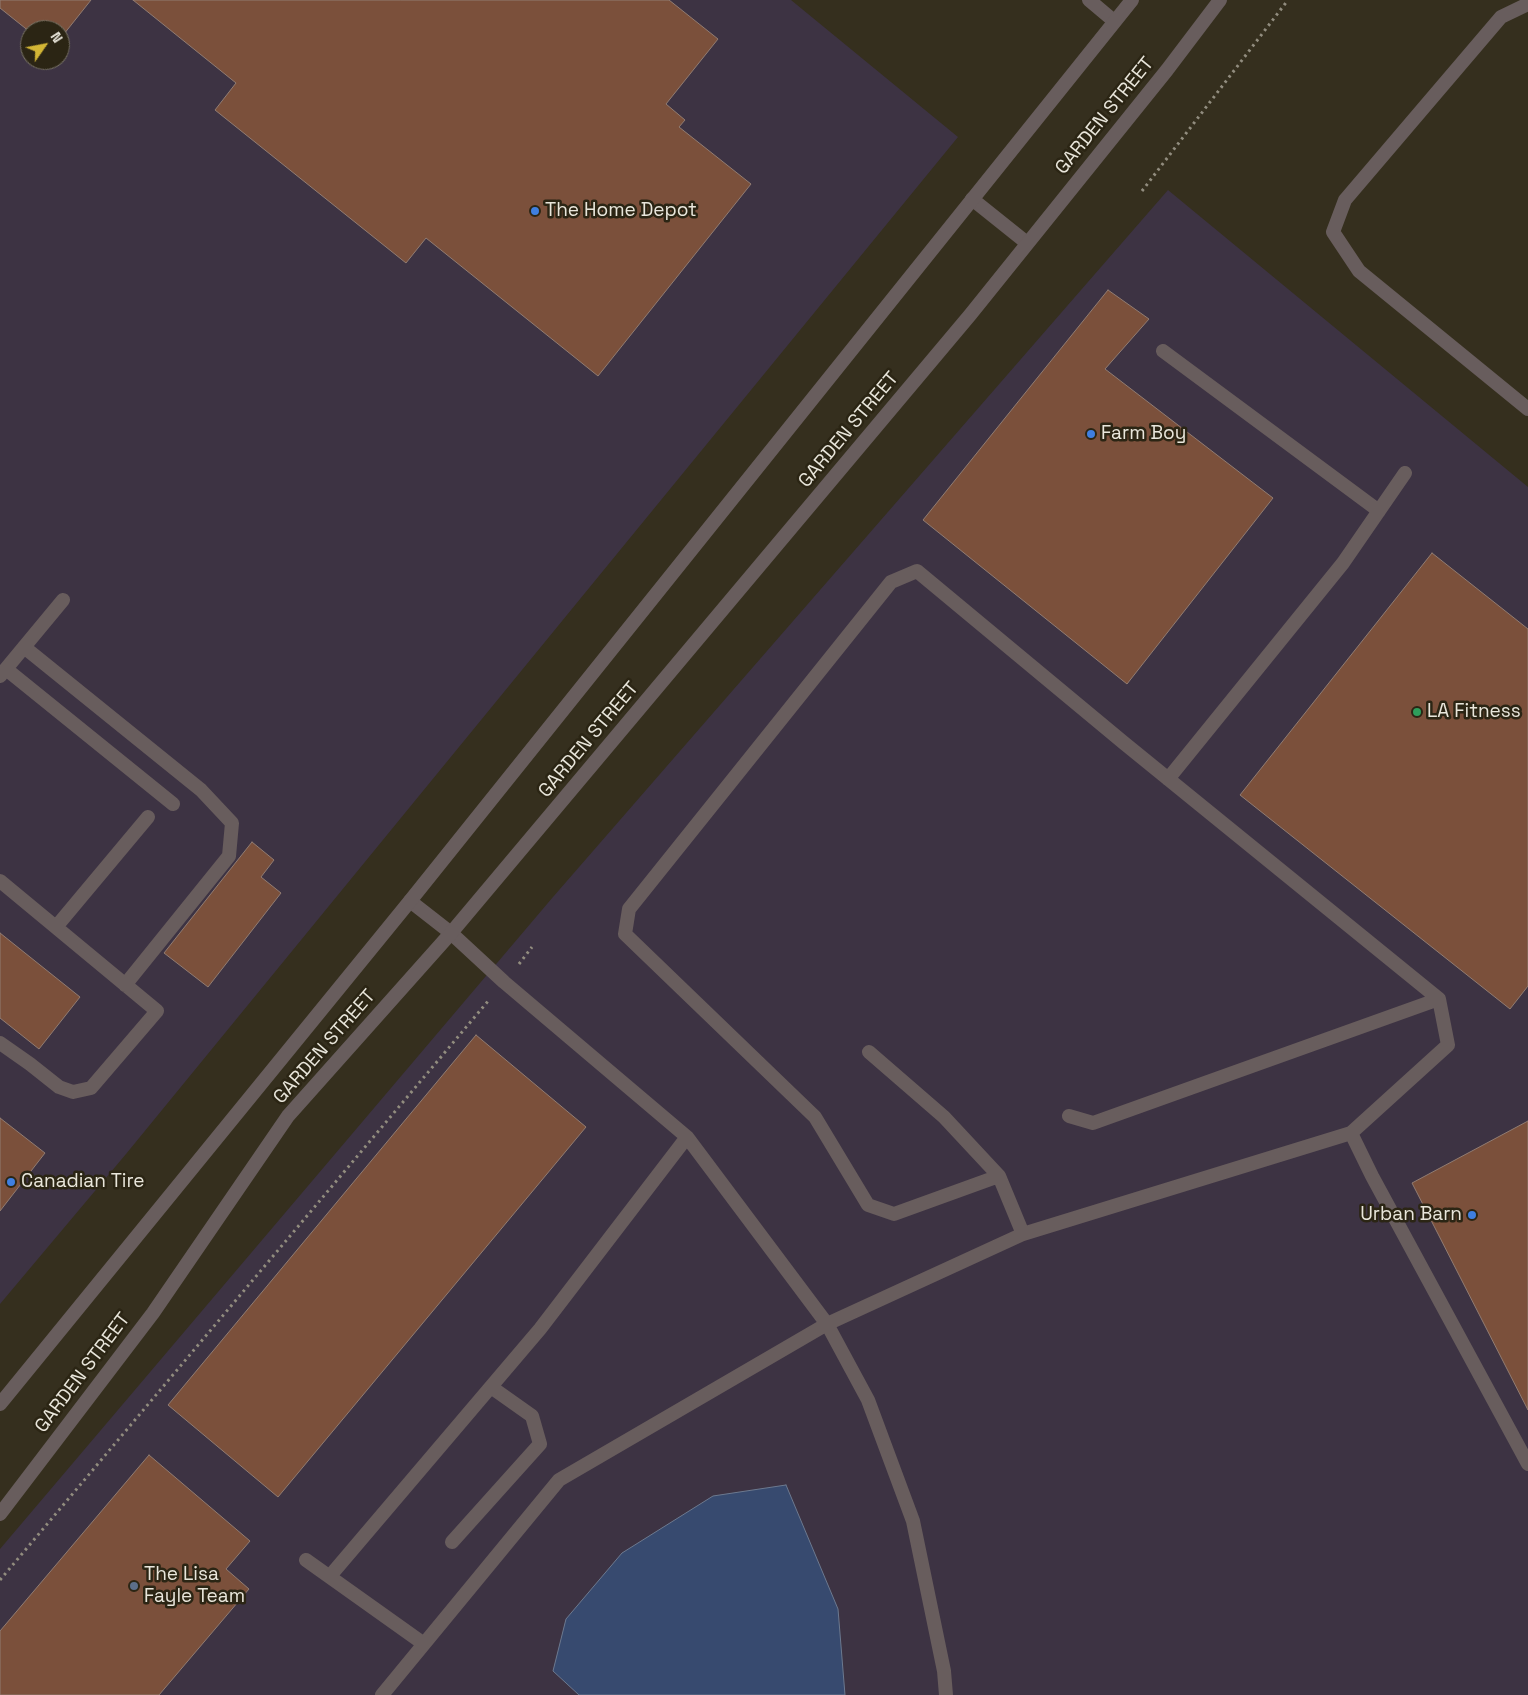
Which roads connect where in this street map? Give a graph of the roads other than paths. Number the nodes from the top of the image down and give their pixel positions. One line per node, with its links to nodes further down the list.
1 (1089, 0): 5 (street)
2 (1132, 0): 5 (street, GARDEN STREET)
3 (1220, 0): 7 (street, GARDEN STREET)
4 (1528, 4): 9 (street)
5 (1114, 21): 6 (street, GARDEN STREET)
6 (972, 199): 7 (street); 19 (street, GARDEN STREET)
7 (1027, 244): 21 (street, GARDEN STREET)
8 (1163, 351): 11 (street)
9 (1528, 409)
10 (1405, 473): 11 (street)
11 (1379, 511): 15 (street)
12 (63, 600): 13 (street)
13 (24, 647): 14 (street); 22 (street)
14 (3, 673): 16 (street)
15 (1168, 779): 23 (street); 29 (street)
16 (172, 804)
17 (148, 817): 20 (street)
18 (0, 881): 20 (street)
19 (410, 901): 21 (street); 33 (street, GARDEN STREET)
20 (56, 927): 22 (street)
21 (451, 933): 28 (street); 35 (street, GARDEN STREET)
22 (125, 985): 24 (street)
23 (1439, 999): 26 (street); 27 (street)
24 (0, 1043)
25 (869, 1052): 29 (street)
26 (1070, 1116)
27 (1351, 1133): 30 (street); 34 (street)
28 (688, 1137): 31 (street); 32 (street)
29 (999, 1176): 30 (street)
30 (1023, 1234): 31 (street)
31 (827, 1324): 39 (street); 41 (street)
32 (491, 1387): 36 (street); 38 (street)
33 (0, 1404)
34 (1528, 1464)
35 (0, 1514)
36 (452, 1542)
37 (306, 1560): 38 (street)
38 (330, 1576): 39 (street)
39 (424, 1644): 40 (street)
40 (382, 1695)
41 (946, 1695)

